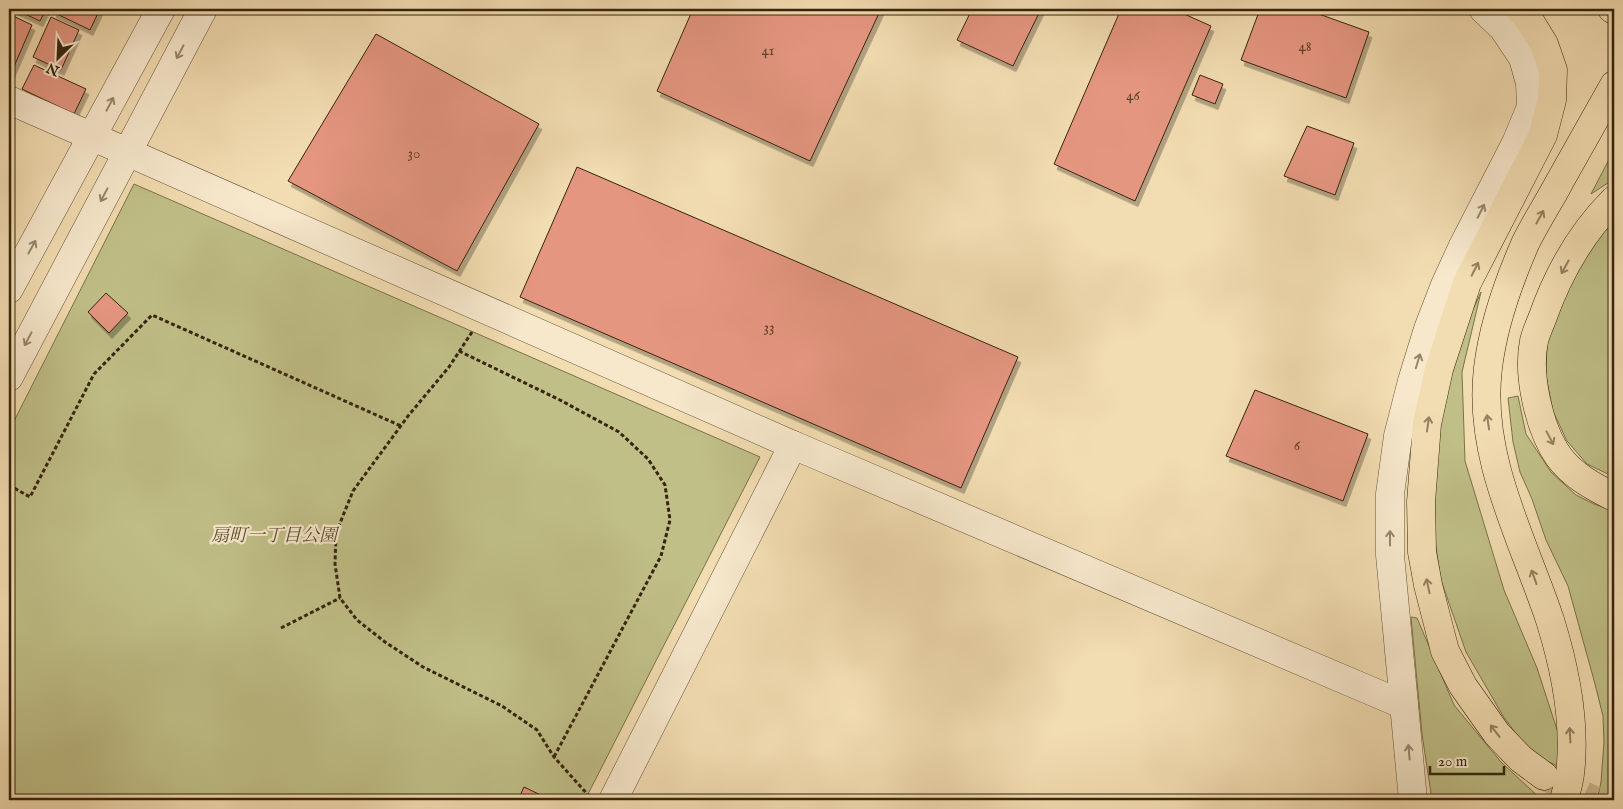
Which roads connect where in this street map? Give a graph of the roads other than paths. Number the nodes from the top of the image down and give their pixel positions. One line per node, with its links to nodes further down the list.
1 (161, 9): 7 (street, one-way to 1)
2 (203, 9): 8 (street, one-way to 8)
3 (1482, 9): 14 (street, one-way to 3)
4 (1519, 9): 15 (highway, one-way to 4)
5 (1614, 85): 18 (highway, one-way to 5)
6 (9, 100): 7 (street)
7 (92, 137): 8 (street); 10 (street, one-way to 7)
8 (126, 152): 11 (street, one-way to 11); 12 (street)
9 (1614, 200): 13 (highway, one-way to 13)
10 (9, 289)
11 (9, 377)
12 (793, 445): 14 (street); 16 (street)
13 (1614, 496)
14 (1404, 705): 17 (street, one-way to 14)
15 (1544, 776)
16 (604, 799)
17 (1413, 800)
18 (1564, 800)

